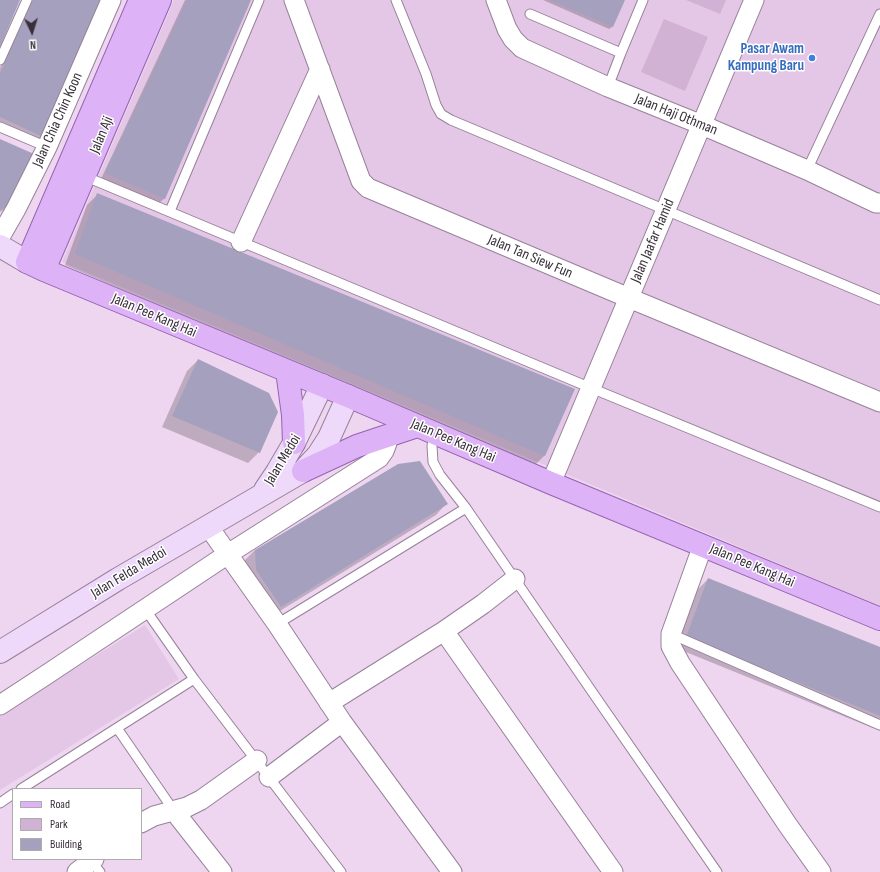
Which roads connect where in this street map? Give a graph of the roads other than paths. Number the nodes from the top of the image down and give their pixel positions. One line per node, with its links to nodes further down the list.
1 (27, 0): 14 (lane)
2 (112, 0): 19 (street, Jalan Chia Chin Koon)
3 (140, 0): 20 (main road, Jalan Aji)
4 (160, 0): 22 (main road, Jalan Aji)
5 (259, 0): 25 (lane)
6 (294, 0): 15 (street, Jalan Tan Siew Fun)
7 (396, 0): 24 (lane)
8 (496, 0): 16 (street, Jalan Haji Othman)
9 (643, 0): 13 (lane)
10 (754, 0): 17 (street, Jalan Jaafar Hamid)
11 (530, 14): 13 (lane)
12 (880, 14): 21 (lane)
13 (621, 53): 16 (lane)
14 (0, 60)
15 (320, 69): 27 (street); 30 (street, Jalan Tan Siew Fun)
16 (608, 87): 17 (street, Jalan Haji Othman)
17 (702, 125): 21 (street, Jalan Haji Othman); 24 (street, Jalan Jaafar Hamid)
18 (0, 127): 19 (lane)
19 (47, 147): 20 (street); 26 (street, Jalan Chia Chin Koon)
20 (71, 158): 29 (main road, Jalan Aji)
21 (807, 170): 23 (street, Jalan Haji Othman)
22 (84, 176): 25 (lane); 29 (main road, Jalan Aji)
23 (880, 203)
24 (666, 210): 30 (street, Jalan Jaafar Hamid); 31 (lane)
25 (170, 211): 27 (lane)
26 (0, 237)
27 (241, 242): 34 (lane)
28 (0, 246): 29 (main road)
29 (36, 266): 32 (main road, Jalan Pee Kang Hai)
30 (629, 298): 34 (street, Jalan Jaafar Hamid); 36 (street, Jalan Tan Siew Fun)
31 (880, 300)
32 (287, 371): 33 (main road, Jalan Pee Kang Hai); 39 (main road)
33 (322, 385): 35 (main road, Jalan Pee Kang Hai); 39 (main road, Jalan Medoi)
34 (591, 388): 41 (street, Jalan Jaafar Hamid); 43 (lane)
35 (348, 396): 37 (main road, Jalan Pee Kang Hai); 40 (main road, Jalan Medoi)
36 (880, 402)
37 (426, 430): 38 (main road); 41 (main road, Jalan Pee Kang Hai); 44 (lane)
38 (388, 434): 40 (main road); 47 (street)
39 (294, 443): 42 (main road, Jalan Medoi)
40 (303, 471): 42 (main road, Jalan Medoi)
41 (551, 483): 46 (main road, Jalan Pee Kang Hai)
42 (260, 496): 45 (main road, Jalan Felda Medoi)
43 (880, 507)
44 (466, 508): 48 (lane); 51 (lane)
45 (208, 526): 47 (street); 54 (main road, Jalan Felda Medoi)
46 (703, 545): 50 (main road, Jalan Pee Kang Hai); 53 (street)
47 (228, 554): 49 (street); 51 (street)
48 (515, 579): 52 (street); 72 (lane)
49 (145, 609): 55 (lane); 57 (street)
50 (880, 619)
51 (277, 624): 56 (street)
52 (444, 631): 56 (street); 71 (street)
53 (671, 634): 59 (lane); 73 (street)
54 (0, 652)
55 (194, 679): 60 (lane); 61 (lane)
56 (329, 703): 58 (street)
57 (0, 705)
58 (342, 722): 62 (street); 70 (street)
59 (880, 725)
60 (118, 728): 63 (lane); 66 (lane)
61 (257, 760): 62 (lane); 66 (street)
62 (268, 777): 69 (lane)
63 (23, 788)
64 (12, 795): 65 (lane)
65 (0, 803)
66 (174, 811): 67 (street); 68 (street)
67 (142, 822)
68 (222, 872)
69 (342, 872)
70 (452, 872)
71 (613, 872)
72 (717, 872)
73 (821, 872)

